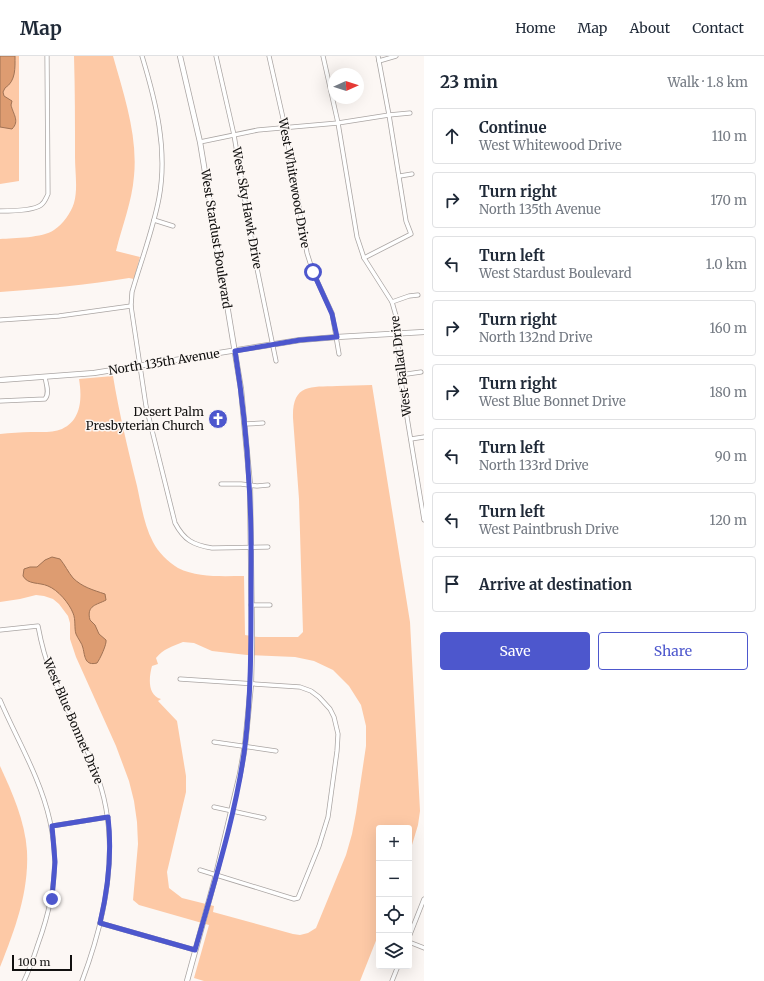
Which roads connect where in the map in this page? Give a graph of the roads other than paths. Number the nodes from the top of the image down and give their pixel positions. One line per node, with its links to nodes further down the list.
1 (47, 56): 18 (street)
2 (142, 56): 19 (street)
3 (180, 56): 15 (street, West Stardust Boulevard)
4 (216, 56): 14 (street, West Sky Hawk Drive)
5 (269, 56): 13 (street, West Whitewood Drive)
6 (323, 56): 12 (street, West Ballad Drive)
7 (378, 56): 9 (street)
8 (396, 56): 9 (street)
9 (379, 61): 11 (street)
10 (410, 113): 11 (street)
11 (389, 115): 12 (street); 17 (street)
12 (338, 123): 13 (street); 21 (street, West Ballad Drive)
13 (285, 128): 14 (street); 28 (street, West Whitewood Drive)
14 (234, 135): 15 (street); 29 (street, West Sky Hawk Drive)
15 (200, 142): 30 (street, West Stardust Boulevard)
16 (412, 174): 17 (street)
17 (400, 176): 21 (street)
18 (0, 212)
19 (154, 220): 20 (street); 24 (street)
20 (173, 226)
21 (364, 258): 23 (street, West Ballad Drive)
22 (418, 295): 23 (street)
23 (392, 302): 27 (street, West Ballad Drive)
24 (132, 306): 25 (street); 33 (street)
25 (0, 320)
26 (424, 332): 27 (street, North 135th Avenue)
27 (398, 334): 28 (street, North 135th Avenue); 35 (street, West Ballad Drive)
28 (337, 337): 29 (street, North 135th Avenue); 31 (street, West Whitewood Drive)
29 (274, 345): 30 (street, North 135th Avenue); 32 (street, West Sky Hawk Drive)
30 (235, 351): 33 (street, North 135th Avenue); 40 (street, West Stardust Boulevard)
31 (339, 354)
32 (276, 361)
33 (140, 366): 36 (street, North 135th Avenue); 47 (street)
34 (421, 372): 35 (street)
35 (400, 375): 42 (street, West Ballad Drive)
36 (45, 378): 37 (street, North 135th Avenue); 38 (street)
37 (0, 380)
38 (0, 401)
39 (263, 423): 40 (street)
40 (245, 424): 44 (street, West Stardust Boulevard)
41 (424, 437): 42 (street)
42 (411, 439): 46 (street, West Ballad Drive)
43 (221, 484): 44 (street)
44 (250, 485): 45 (street); 47 (street, West Stardust Boulevard)
45 (268, 485)
46 (424, 520)
47 (251, 546): 48 (street); 49 (street, West Stardust Boulevard)
48 (268, 547)
49 (251, 605): 50 (street); 53 (street, West Stardust Boulevard)
50 (270, 606)
51 (0, 630): 60 (street, West Blue Bonnet Drive)
52 (180, 679): 53 (street)
53 (251, 684): 56 (street, West Stardust Boulevard); 64 (street)
54 (0, 700): 62 (street)
55 (214, 742): 56 (street)
56 (245, 746): 57 (street); 59 (street, West Stardust Boulevard)
57 (276, 751)
58 (214, 807): 59 (street)
59 (233, 811): 61 (street); 64 (street, West Stardust Boulevard)
60 (108, 817): 62 (street); 66 (street, West Blue Bonnet Drive)
61 (264, 818)
62 (52, 826): 72 (street)
63 (200, 870): 64 (street)
64 (216, 875): 70 (street, West Stardust Boulevard)
65 (424, 900): 67 (street)
66 (100, 923): 70 (street); 73 (street, West Blue Bonnet Drive)
67 (411, 933)
68 (412, 943): 69 (street)
69 (424, 948)
70 (195, 950): 74 (street, West Stardust Boulevard)
71 (397, 969): 75 (street)
72 (24, 981)
73 (82, 981)
74 (187, 981)
75 (392, 981)

